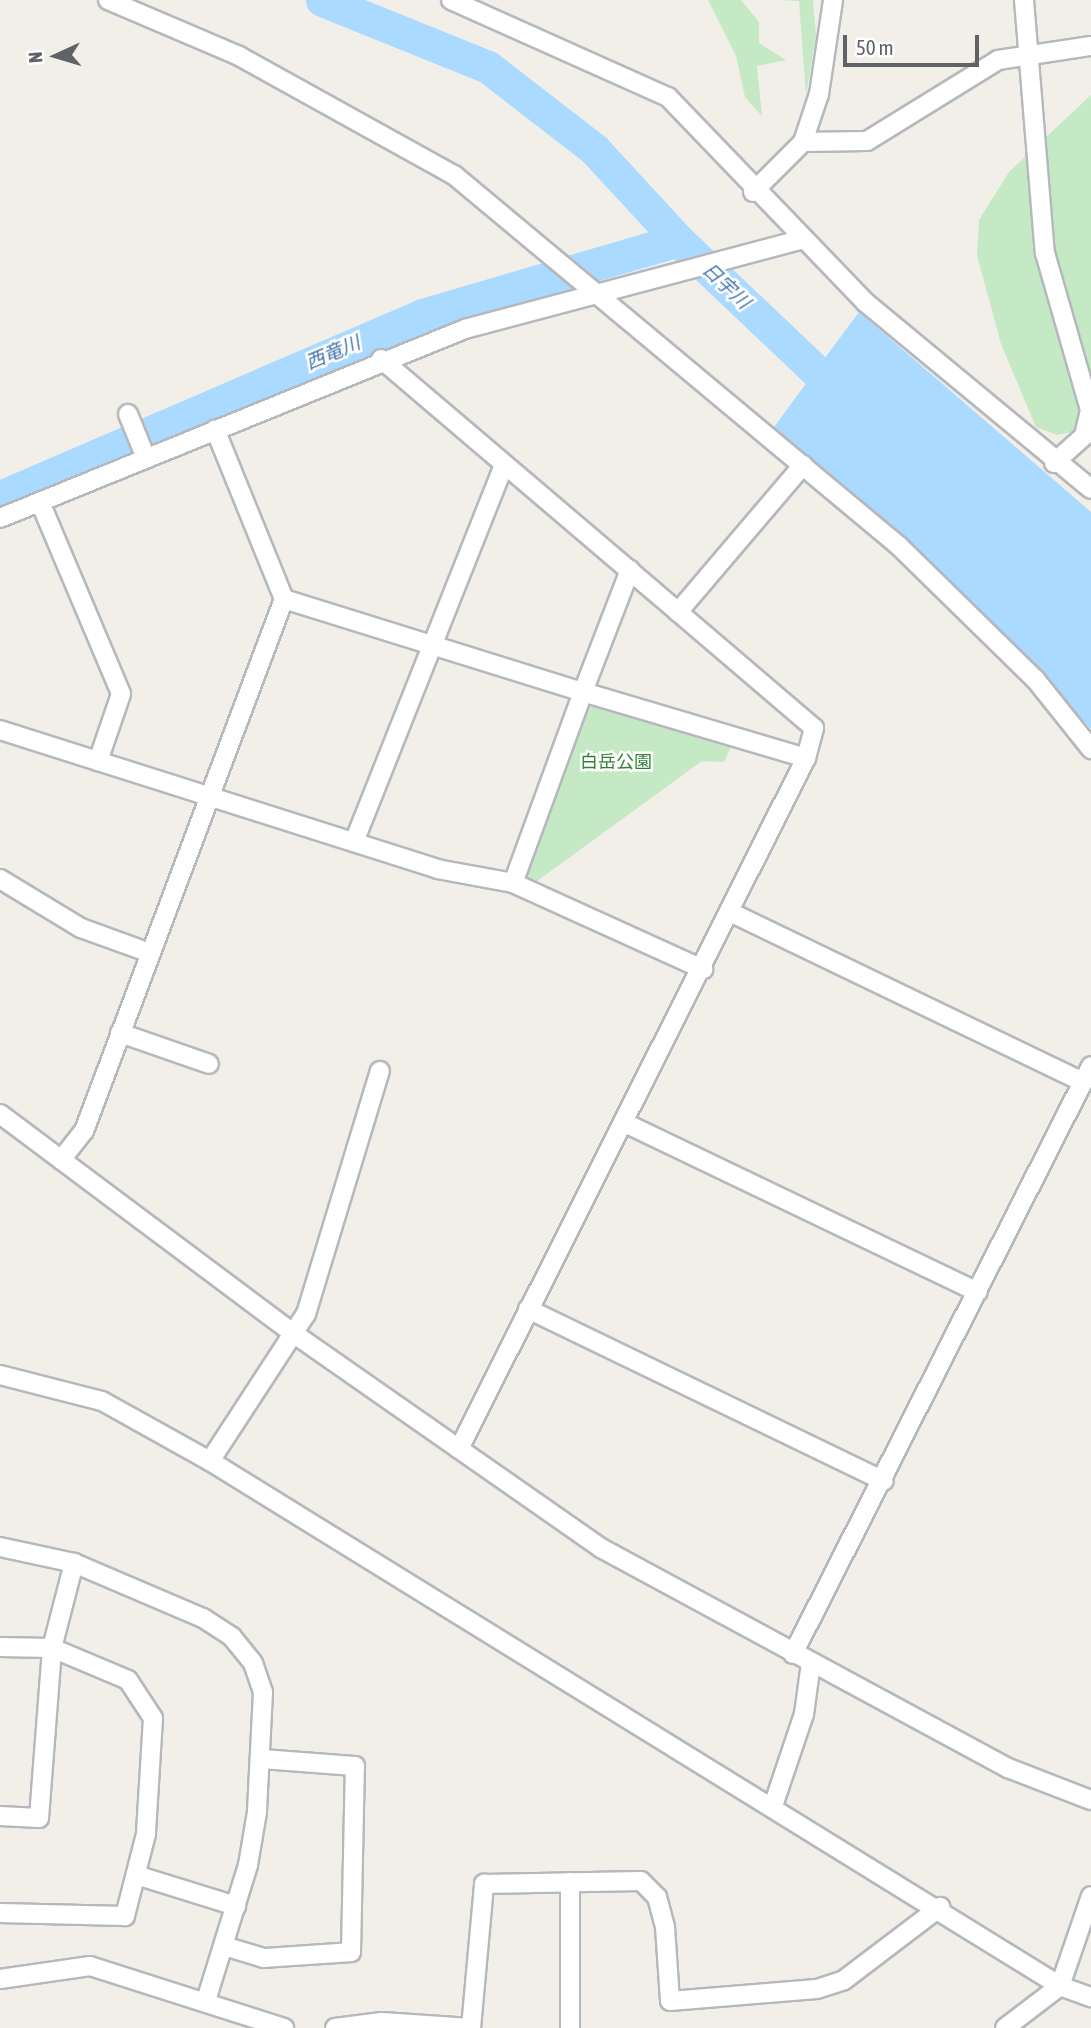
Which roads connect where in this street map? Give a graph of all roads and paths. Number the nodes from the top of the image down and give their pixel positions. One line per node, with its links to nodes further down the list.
1 (108, 0): 10 (street)
2 (451, 0): 8 (street)
3 (833, 0): 7 (street)
4 (1024, 0): 6 (street)
5 (1091, 46): 6 (street)
6 (1030, 54): 7 (street); 12 (street)
7 (803, 142): 8 (street)
8 (753, 192): 9 (street)
9 (798, 240): 10 (street); 16 (street)
10 (599, 291): 11 (street); 17 (street)
11 (381, 359): 14 (street); 18 (street)
12 (1090, 412): 16 (street)
13 (129, 416): 15 (street)
14 (215, 429): 15 (street); 23 (street)
15 (144, 452): 20 (street)
16 (1054, 463): 19 (street)
17 (803, 464): 24 (street); 28 (street)
18 (504, 466): 22 (street); 25 (street)
19 (1091, 489)
20 (40, 502): 21 (street); 30 (street)
21 (0, 518)
22 (630, 570): 24 (street); 26 (street)
23 (285, 598): 25 (street); 31 (street)
24 (678, 612): 29 (street)
25 (434, 644): 26 (street); 32 (street)
26 (583, 692): 29 (street); 34 (street)
27 (0, 730): 30 (street)
28 (1091, 750)
29 (806, 758): 35 (street)
30 (98, 761): 31 (street)
31 (208, 797): 32 (street); 36 (street)
32 (354, 842): 34 (street)
33 (0, 879): 36 (street)
34 (513, 883): 37 (street)
35 (732, 913): 37 (street); 41 (street)
36 (150, 953): 38 (street)
37 (704, 969): 43 (street)
38 (120, 1033): 39 (street); 44 (street)
39 (209, 1065)
40 (380, 1071): 47 (street)
41 (1087, 1074): 45 (street)
42 (0, 1114): 44 (street)
43 (625, 1123): 45 (street); 46 (street)
44 (61, 1160): 47 (street)
45 (978, 1292): 51 (street)
46 (528, 1309): 49 (street); 51 (street)
47 (293, 1333): 49 (street); 50 (street)
48 (0, 1375): 50 (street)
49 (459, 1448): 56 (street)
50 (210, 1461): 60 (street)
51 (884, 1481): 56 (street)
52 (0, 1546): 53 (street)
53 (74, 1563): 55 (street); 58 (street)
54 (0, 1647): 55 (street)
55 (52, 1648): 61 (street); 62 (street)
56 (793, 1654): 57 (street)
57 (811, 1662): 59 (street); 60 (street)
58 (261, 1759): 65 (street); 68 (street)
59 (1091, 1800)
60 (773, 1806): 66 (street)
61 (0, 1816)
62 (136, 1875): 65 (street); 67 (street)
63 (570, 1882): 66 (street); 75 (street); 76 (street)
64 (1091, 1896): 70 (street)
65 (236, 1906): 68 (street)
66 (940, 1907): 70 (street)
67 (0, 1913)
68 (224, 1946): 72 (street)
69 (0, 1979): 72 (street)
70 (1060, 1986): 71 (street); 77 (street)
71 (1091, 1997)
72 (206, 2001): 73 (street)
73 (285, 2028)
74 (335, 2028): 75 (street)
75 (471, 2028)
76 (570, 2028)
77 (1005, 2028)

